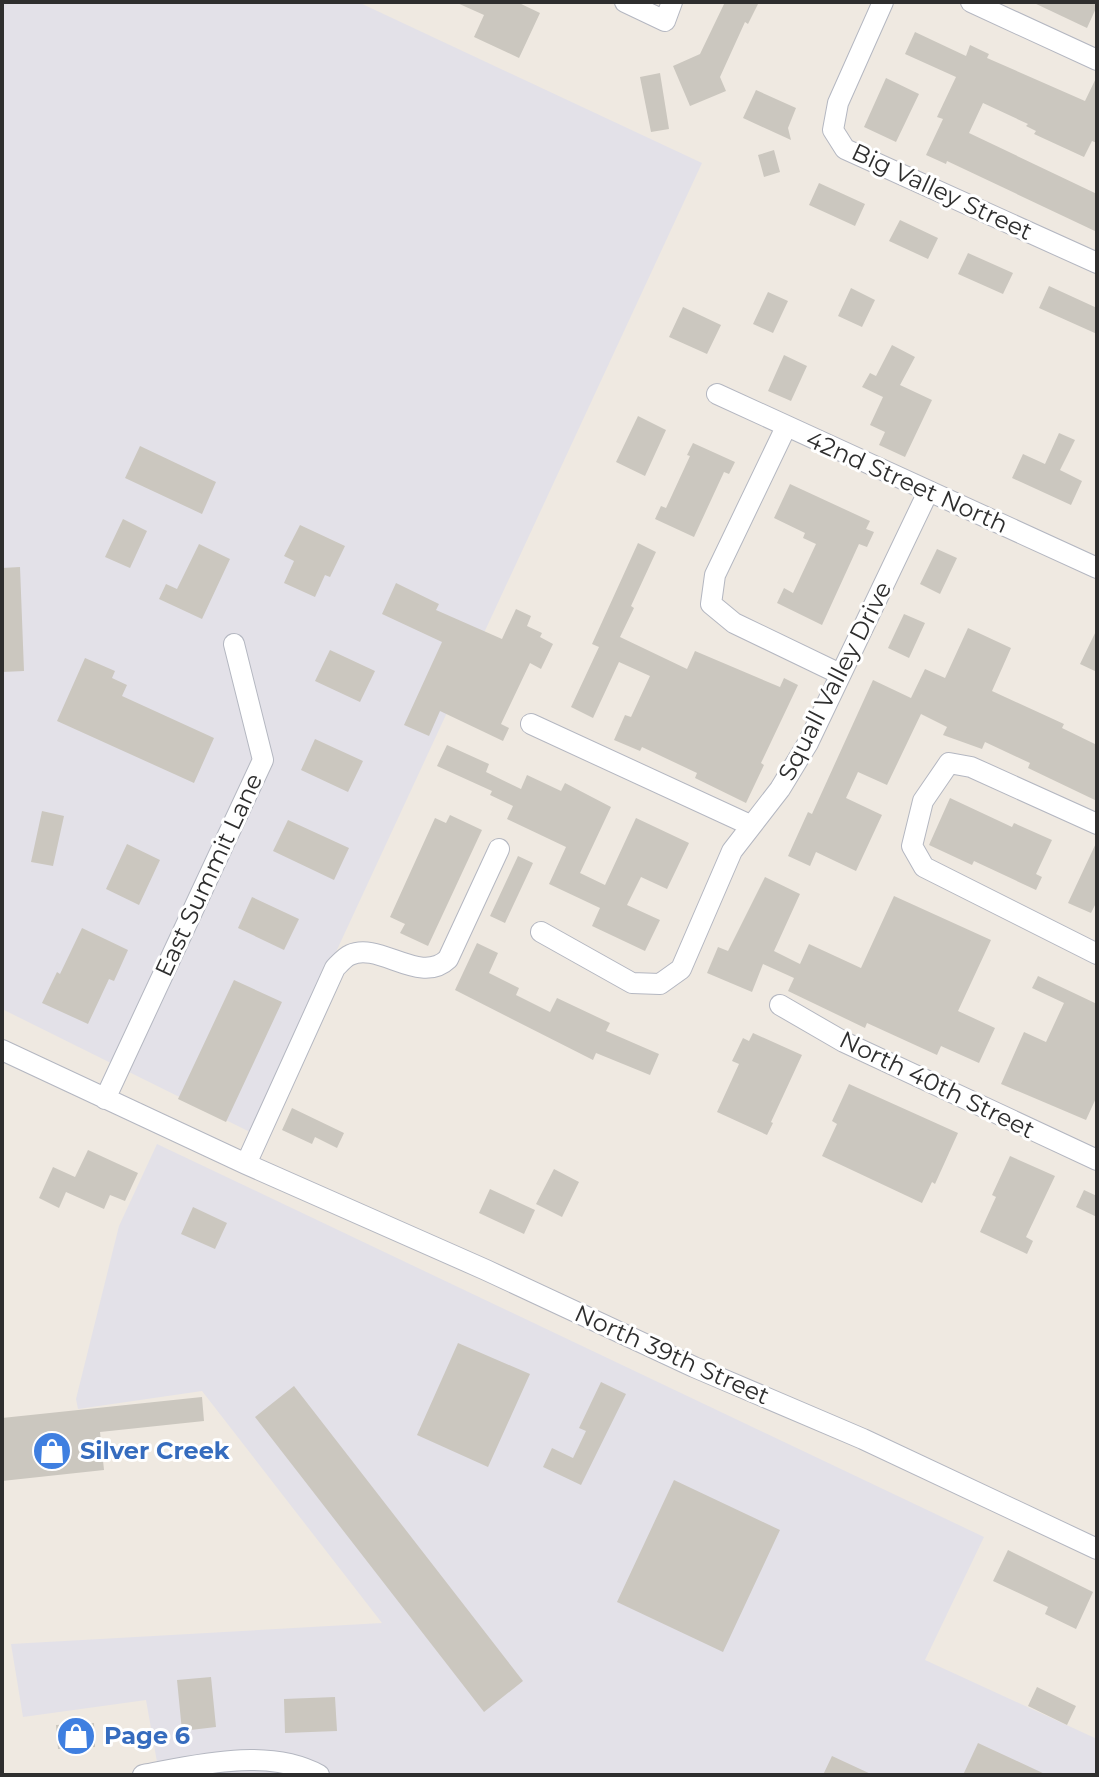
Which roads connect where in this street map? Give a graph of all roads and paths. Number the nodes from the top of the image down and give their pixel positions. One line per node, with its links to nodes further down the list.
1 (625, 2): 4 (street)
2 (883, 2): 6 (street, Big Valley Street)
3 (971, 2): 5 (street)
4 (668, 12)
5 (1097, 60)
6 (1097, 263)
7 (717, 394): 8 (street, 42nd Street North)
8 (786, 427): 9 (street, 42nd Street North); 12 (street)
9 (928, 492): 10 (street, 42nd Street North); 12 (street, Squall Valley Drive)
10 (1097, 568)
11 (234, 644): 21 (street, East Summit Lane)
12 (840, 674): 15 (street, Squall Valley Drive)
13 (531, 724): 15 (street)
14 (1097, 824): 18 (street)
15 (750, 825): 17 (street, Squall Valley Drive)
16 (499, 849): 23 (street)
17 (541, 932)
18 (1097, 954)
19 (780, 1005): 22 (street, North 40th Street)
20 (2, 1050): 21 (street, North 39th Street)
21 (105, 1099): 23 (street, North 39th Street)
22 (1097, 1160)
23 (246, 1164): 24 (street, North 39th Street)
24 (1097, 1549)
25 (143, 1775): 26 (street)
26 (319, 1775)

